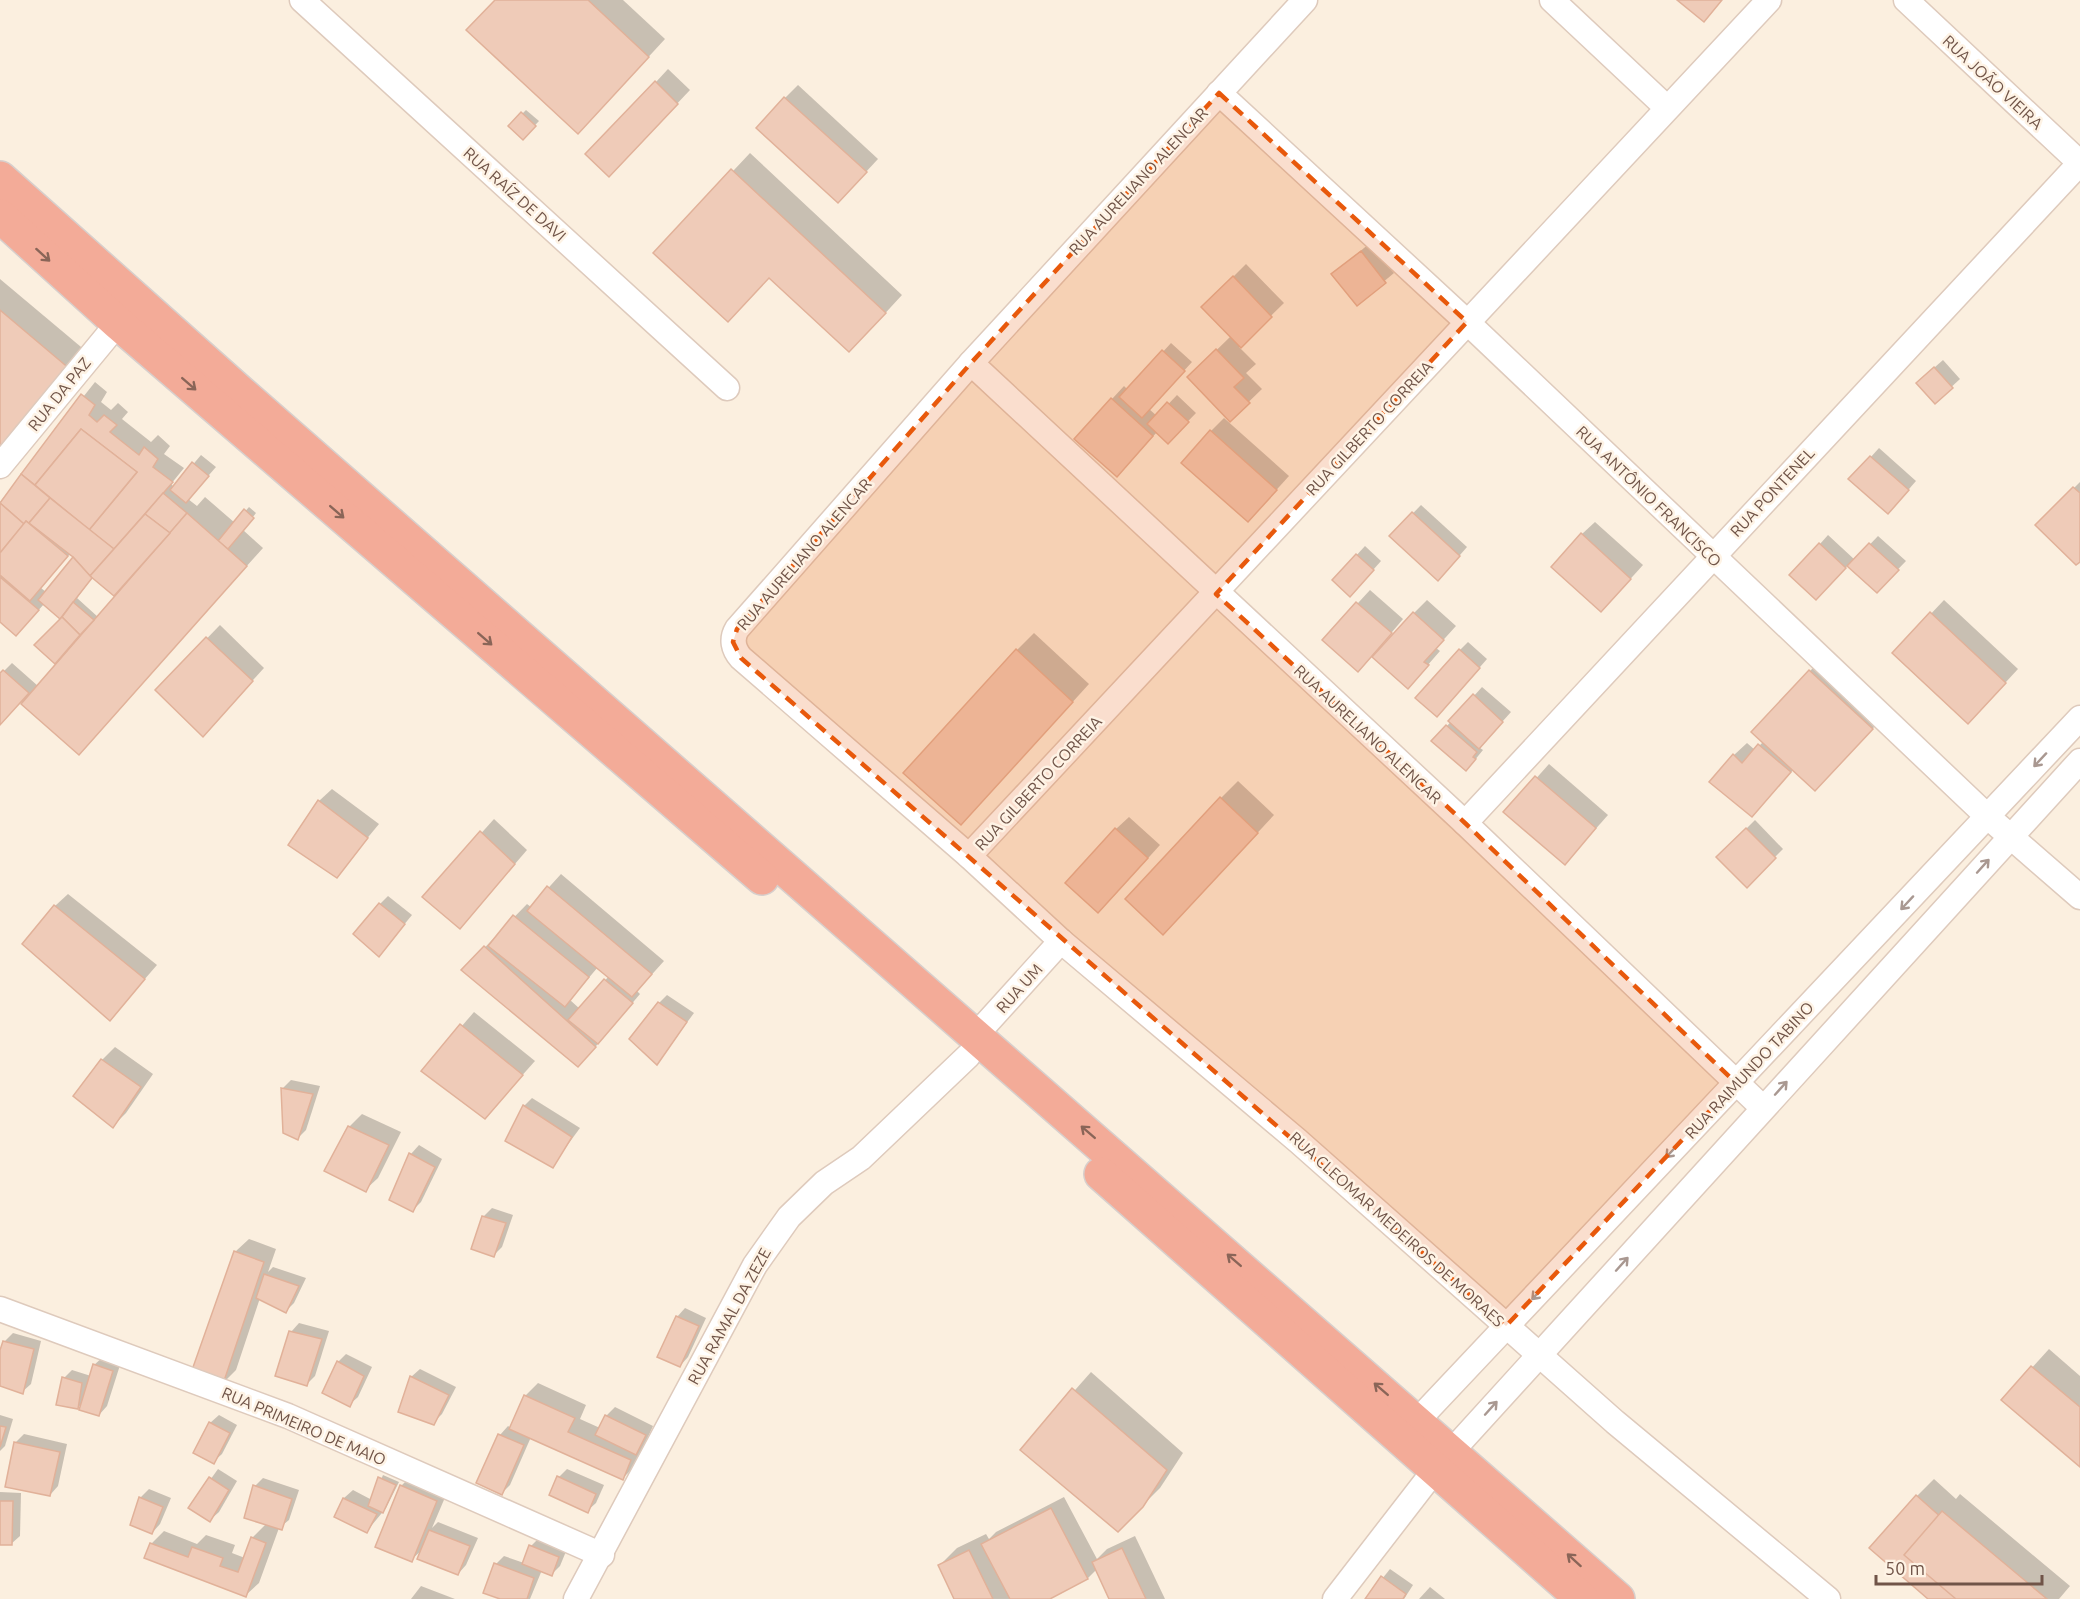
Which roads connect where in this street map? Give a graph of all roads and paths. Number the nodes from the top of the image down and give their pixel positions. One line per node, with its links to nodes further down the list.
1 (302, 0): 14 (street, RUA RAÍZ DE DAVI)
2 (1305, 0): 6 (street, RUA AURELIANO ALENCAR)
3 (1552, 0): 7 (street)
4 (1769, 0): 7 (street, RUA GILBERTO CORREIA)
5 (1906, 0): 8 (street, RUA JOÃO VIEIRA)
6 (1219, 93): 12 (street, RUA ANTÔNIO FRANCISCO); 13 (street, RUA AURELIANO ALENCAR)
7 (1666, 107): 12 (street, RUA GILBERTO CORREIA)
8 (2080, 163): 16 (street, RUA PONTENEL)
9 (0, 178): 26 (highway)
10 (0, 216): 11 (highway, one-way to 11)
11 (118, 322): 15 (street, RUA DA PAZ); 26 (highway, one-way to 26)
12 (1467, 322): 16 (street, RUA ANTÔNIO FRANCISCO); 17 (street, RUA GILBERTO CORREIA)
13 (971, 363): 17 (street, RUA AURELIANO ALENCAR); 23 (street, RUA AURELIANO ALENCAR)
14 (727, 388)
15 (0, 466)
16 (1712, 556): 20 (street, RUA ANTÔNIO FRANCISCO); 21 (street, RUA PONTENEL)
17 (1216, 594): 21 (street, RUA AURELIANO ALENCAR); 23 (street, RUA GILBERTO CORREIA)
18 (2080, 718): 20 (street, RUA RAIMUNDO TABINO, one-way to 20)
19 (2080, 761): 22 (street)
20 (1988, 817): 22 (street, RUA ANTÔNIO FRANCISCO); 27 (street, RUA RAIMUNDO TABINO, one-way to 27)
21 (1465, 823): 27 (street, RUA AURELIANO ALENCAR)
22 (2010, 836): 24 (street, RUA ANTÔNIO FRANCISCO); 28 (street, one-way to 22)
23 (969, 856): 25 (street, RUA CLEOMAR MEDEIROS DE MORAES)
24 (2080, 897)
25 (1061, 941): 26 (street, RUA UM); 30 (street, RUA CLEOMAR MEDEIROS DE MORAES)
26 (972, 1045): 32 (highway, one-way to 26); 33 (highway); 34 (street, RUA RAMAL DA ZEZE)
27 (1736, 1083): 28 (street, RUA AURELIANO ALENCAR); 30 (street, RUA RAIMUNDO TABINO, one-way to 30)
28 (1763, 1108): 31 (street, one-way to 28)
29 (0, 1309): 34 (street, RUA PRIMEIRO DE MAIO)
30 (1506, 1326): 31 (street, RUA CLEOMAR MEDEIROS DE MORAES); 32 (street, RUA RAIMUNDO TABINO)
31 (1540, 1354): 33 (street, one-way to 31); 39 (street, RUA CLEOMAR MEDEIROS DE MORAES)
32 (1418, 1421): 33 (highway)
33 (1443, 1461): 36 (street); 37 (highway); 38 (highway, one-way to 33)
34 (602, 1555): 35 (street, RUA RAMAL DA ZEZE)
35 (576, 1599)
36 (1335, 1599)
37 (1582, 1599)
38 (1618, 1599)
39 (1828, 1599)

